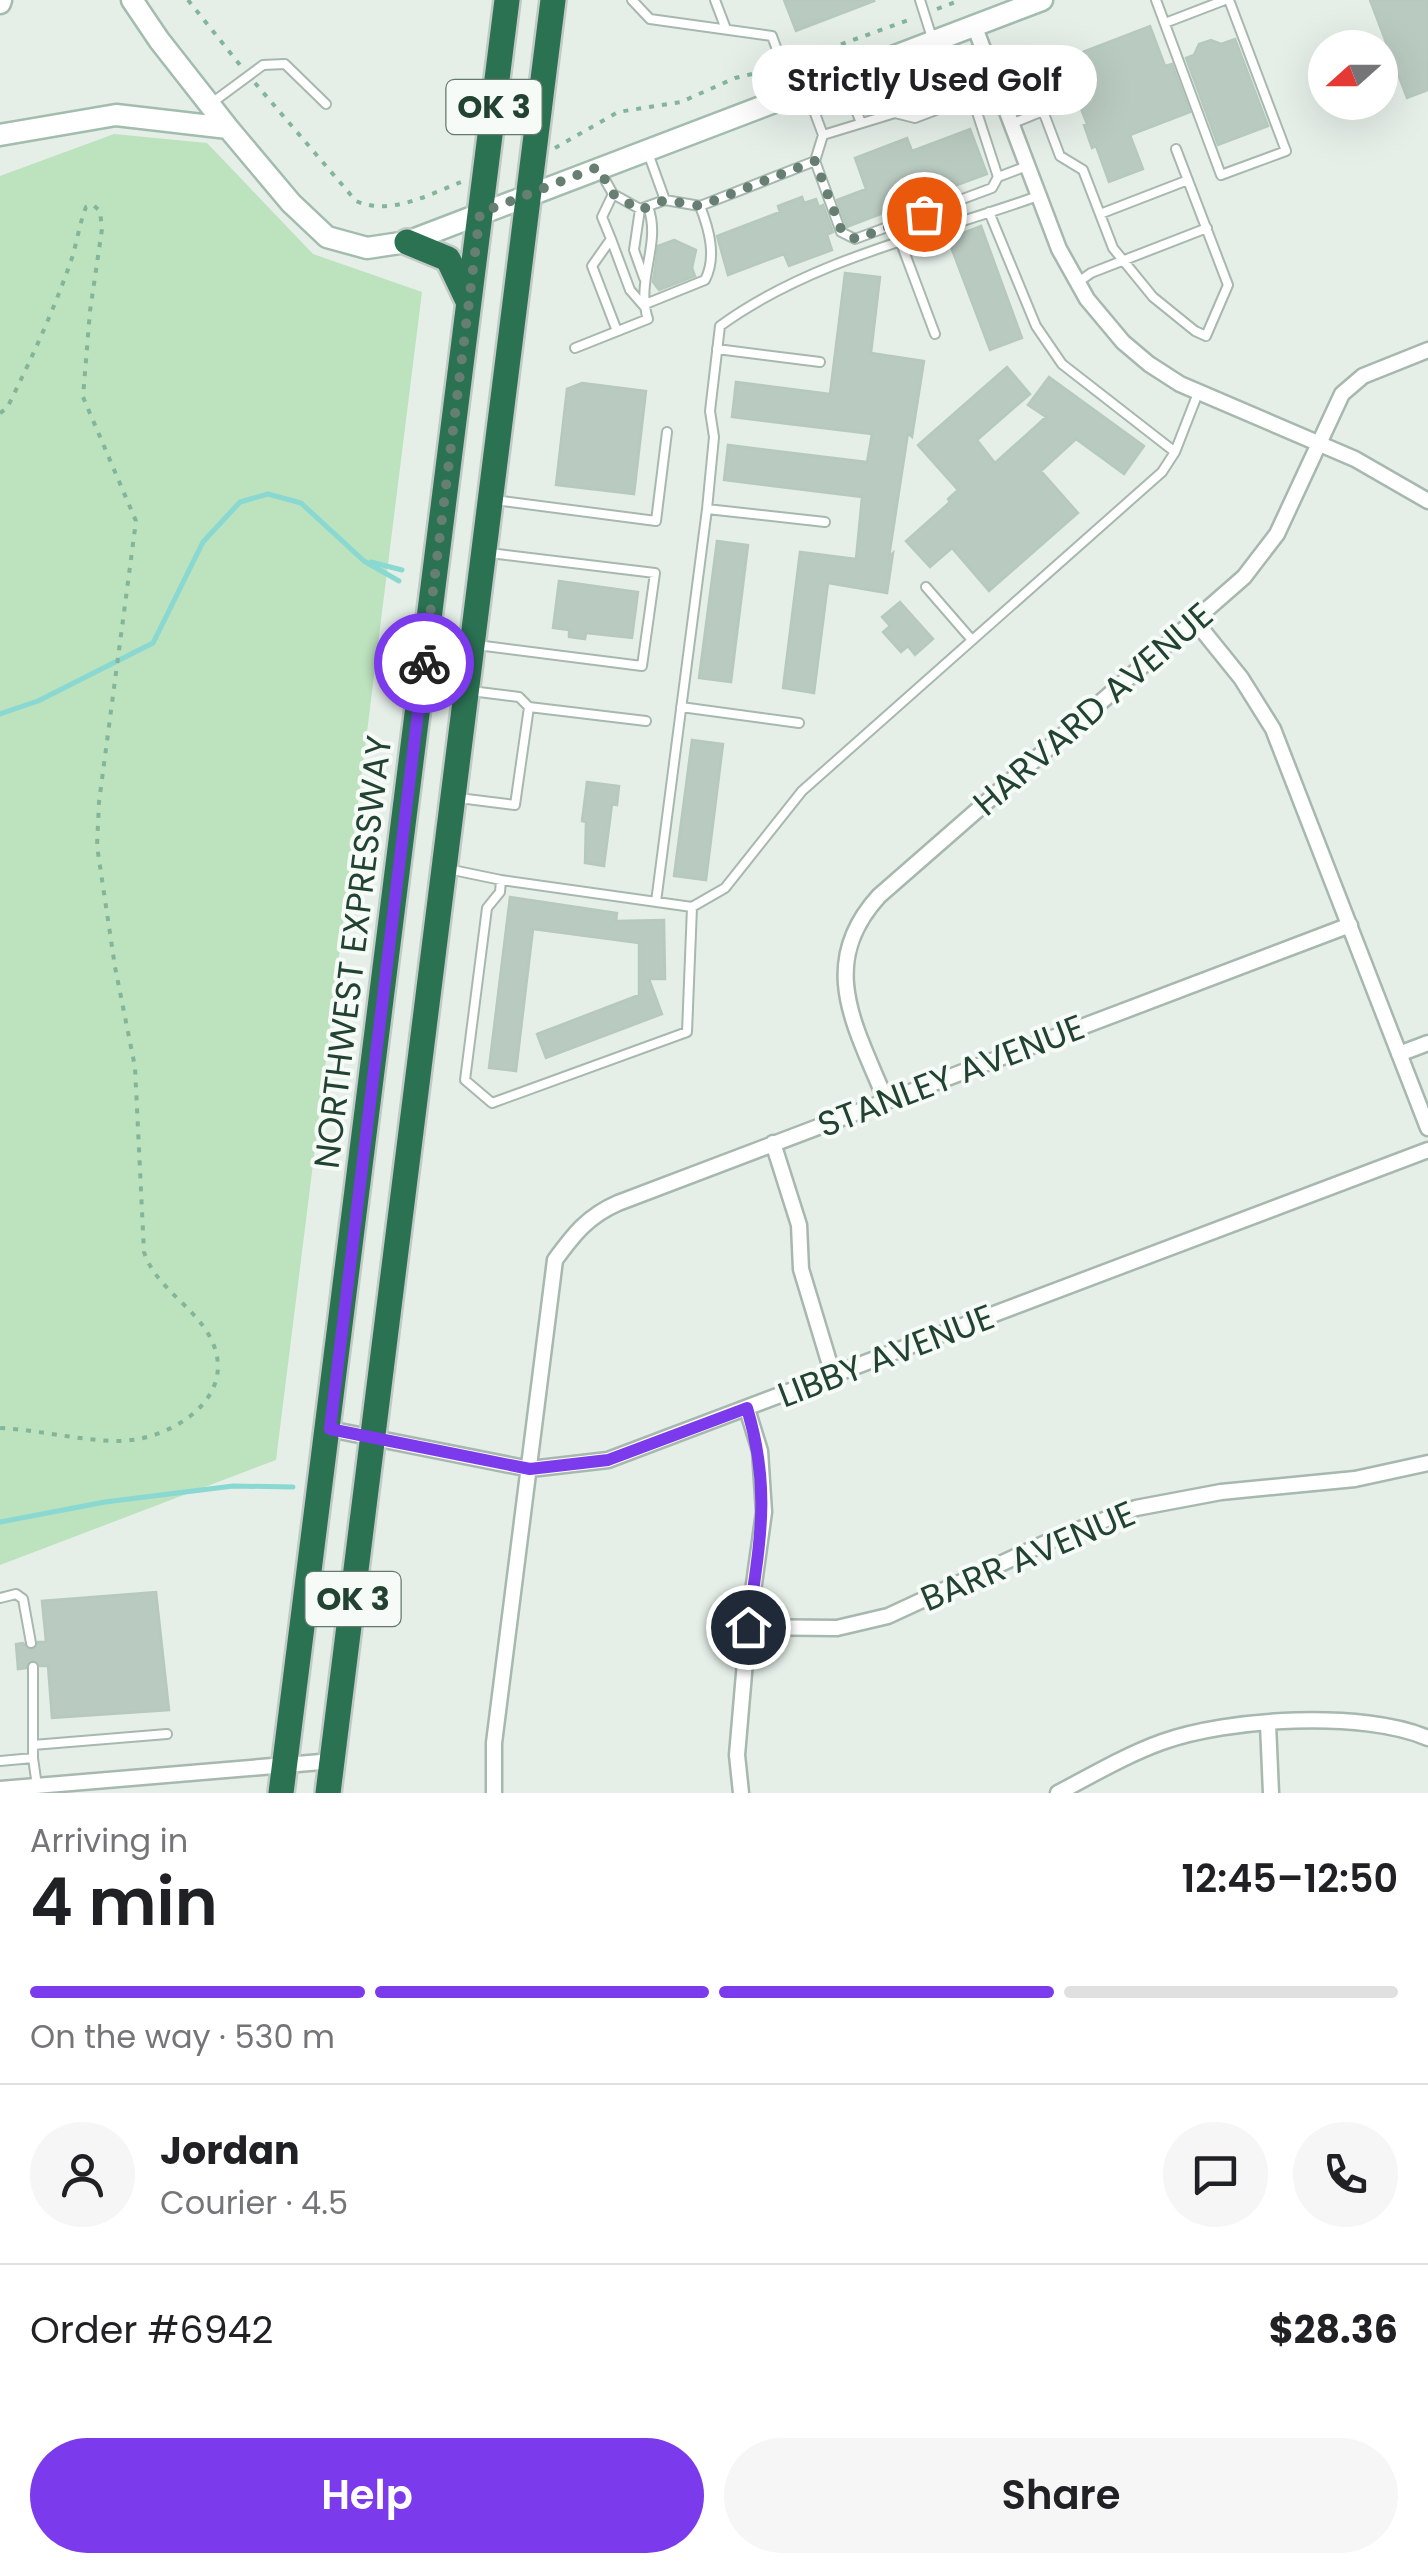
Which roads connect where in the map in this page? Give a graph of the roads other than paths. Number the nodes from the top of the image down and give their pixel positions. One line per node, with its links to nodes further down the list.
1 (132, 0): 20 (street)
2 (507, 0): 41 (highway, NORTHWEST EXPRESSWAY / OK 3)
3 (553, 0): 34 (highway, OK 3)
4 (632, 0): 12 (lane)
5 (715, 0): 12 (lane)
6 (920, 0): 13 (lane)
7 (1042, 0): 11 (street)
8 (1156, 0): 10 (lane)
9 (1227, 0): 10 (lane); 10 (lane)
10 (1165, 23)
11 (974, 26): 13 (street); 16 (street)
12 (726, 30): 17 (lane)
13 (934, 40): 14 (street)
14 (876, 62): 15 (street); 21 (lane)
15 (843, 75): 17 (street); 22 (lane)
16 (997, 87): 18 (lane); 23 (street)
17 (800, 91): 26 (lane); 27 (street)
18 (972, 97): 21 (lane); 32 (lane)
19 (326, 104): 20 (lane)
20 (209, 105): 24 (street)
21 (895, 113): 22 (lane)
22 (861, 123): 26 (lane)
23 (1011, 124): 30 (street); 42 (lane)
24 (228, 128): 25 (street); 45 (street)
25 (0, 134)
26 (823, 135): 29 (lane)
27 (646, 149): 31 (street); 37 (lane)
28 (1176, 149): 33 (lane)
29 (815, 161): 32 (lane); 38 (lane)
30 (1027, 166): 32 (lane); 36 (street)
31 (598, 167): 34 (street); 35 (lane)
32 (998, 177)
33 (1188, 180): 42 (lane); 43 (lane)
34 (529, 193): 41 (street); 62 (highway, OK 3)
35 (613, 194): 39 (lane); 44 (lane)
36 (1038, 196): 40 (lane); 49 (street)
37 (665, 200): 38 (lane); 39 (lane)
38 (700, 206): 51 (lane)
39 (644, 208): 48 (lane); 48 (lane)
40 (994, 211): 46 (lane); 61 (lane)
41 (480, 213): 45 (street); 50 (highway, NORTHWEST EXPRESSWAY / OK 3)
42 (1100, 214): 47 (lane)
43 (1207, 228): 47 (lane); 47 (lane)
44 (610, 239): 51 (lane); 52 (lane)
45 (407, 242): 50 (highway)
46 (901, 243): 53 (lane); 55 (lane)
47 (1122, 261): 49 (lane)
48 (644, 279): 51 (lane)
49 (1076, 283): 58 (street)
50 (468, 304): 77 (highway, NORTHWEST EXPRESSWAY / OK 3)
51 (643, 305): 52 (lane)
52 (617, 331): 54 (lane)
53 (935, 334)
54 (575, 348)
55 (717, 349): 57 (lane); 64 (lane)
56 (1428, 350): 60 (street, HARVARD AVENUE)
57 (820, 362)
58 (1198, 393): 60 (street); 61 (lane)
59 (667, 432): 62 (lane)
60 (1318, 444): 63 (street); 68 (street, HARVARD AVENUE)
61 (1175, 452): 69 (lane)
62 (491, 500): 66 (highway, OK 3)
63 (1428, 501)
64 (706, 508): 65 (lane); 73 (lane)
65 (826, 522)
66 (484, 552): 70 (highway, OK 3); 70 (lane)
67 (926, 587): 69 (lane)
68 (1195, 621): 82 (street); 85 (street, HARVARD AVENUE)
69 (972, 640): 81 (lane)
70 (472, 644): 71 (highway, OK 3)
71 (467, 690): 72 (lane); 76 (highway, OK 3)
72 (528, 707): 74 (lane); 76 (lane)
73 (681, 707): 75 (lane); 80 (lane)
74 (646, 721)
75 (800, 723)
76 (453, 797): 78 (highway, OK 3)
77 (399, 862): 78 (highway); 91 (highway, NORTHWEST EXPRESSWAY / OK 3)
78 (444, 868): 79 (lane); 92 (highway, OK 3)
79 (501, 880): 80 (lane); 81 (lane)
80 (656, 902): 81 (lane)
81 (692, 907)
82 (1350, 925): 84 (street); 85 (street, STANLEY AVENUE)
83 (1428, 1043): 84 (street)
84 (1399, 1054): 86 (street)
85 (886, 1101): 87 (street, STANLEY AVENUE)
86 (1428, 1128)
87 (773, 1143): 89 (street); 94 (street, STANLEY AVENUE)
88 (1428, 1150): 89 (street, LIBBY AVENUE)
89 (834, 1375): 90 (street, LIBBY AVENUE)
90 (747, 1408): 94 (street, LIBBY AVENUE); 96 (street)
91 (330, 1429): 92 (street, LIBBY AVENUE); 106 (highway, NORTHWEST EXPRESSWAY / OK 3)
92 (374, 1436): 94 (street, LIBBY AVENUE); 105 (highway, OK 3)
93 (1428, 1463): 96 (street, BARR AVENUE)
94 (530, 1469): 111 (street)
95 (0, 1598): 97 (lane)
96 (748, 1627): 112 (street)
97 (30, 1643)
98 (33, 1667): 102 (lane)
99 (1268, 1724): 101 (street); 113 (street); 114 (street)
100 (167, 1734): 102 (lane)
101 (1428, 1738)
102 (33, 1744): 103 (lane)
103 (33, 1758): 104 (lane); 107 (lane)
104 (0, 1761)
105 (333, 1761): 106 (street); 110 (highway, OK 3)
106 (285, 1764): 107 (street); 109 (highway, NORTHWEST EXPRESSWAY / OK 3)
107 (37, 1786): 108 (street)
108 (0, 1789)
109 (281, 1793)
110 (328, 1793)
111 (494, 1793)
112 (741, 1793)
113 (1058, 1793)
114 (1271, 1793)

